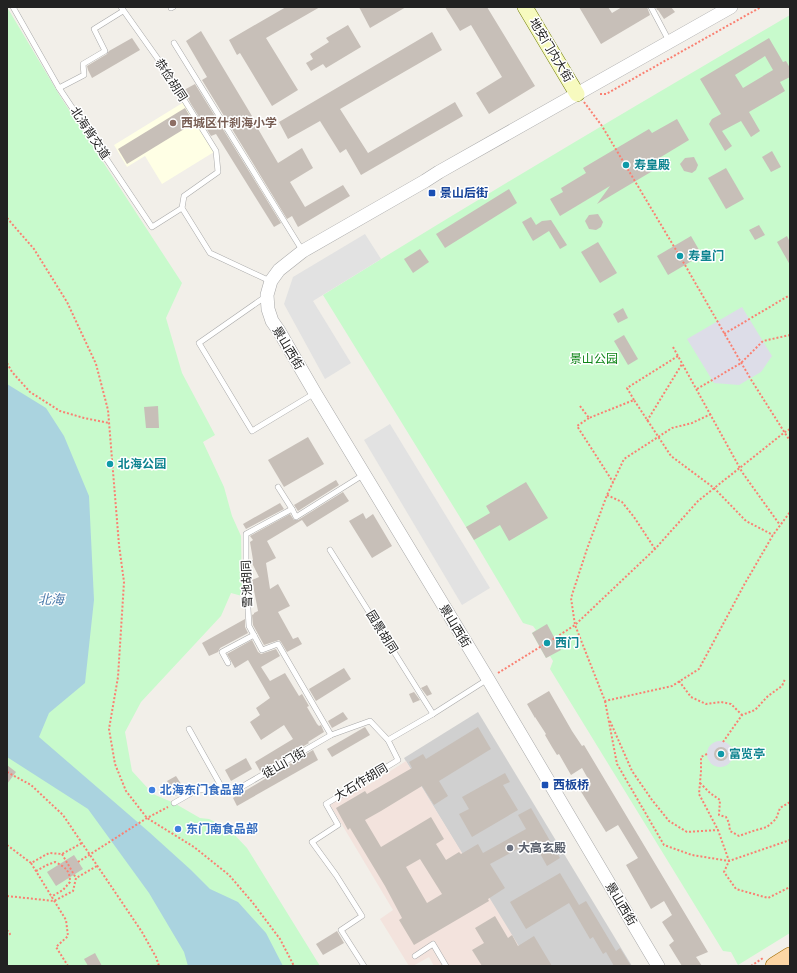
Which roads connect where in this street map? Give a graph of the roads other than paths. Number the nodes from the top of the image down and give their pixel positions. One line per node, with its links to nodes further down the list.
1 (13, 7): 8 (lane, 北海背交道)
2 (525, 7): 9 (main road, 地安门内大街)
3 (651, 7): 6 (lane)
4 (731, 7): 6 (street)
5 (122, 9): 8 (lane); 10 (lane, 恭俭胡同)
6 (670, 42): 9 (street)
7 (174, 43): 11 (lane)
8 (59, 88): 10 (lane, 北海背交道)
9 (577, 94): 11 (street)
10 (182, 208): 12 (lane)
11 (303, 251): 12 (street)
12 (271, 281): 13 (street, 景山西街)
13 (267, 295): 14 (street, 景山西街); 14 (lane)
14 (315, 393): 15 (street, 景山西街)
15 (364, 475): 17 (lane); 21 (street, 景山西街)
16 (278, 488): 17 (lane)
17 (292, 509): 19 (lane, 雪池胡同)
18 (330, 550): 22 (lane, 园景胡同)
19 (254, 635): 20 (lane); 24 (lane, 雪池胡同)
20 (228, 664)
21 (488, 679): 22 (lane); 32 (street, 景山西街)
22 (433, 714): 25 (lane)
23 (189, 729): 26 (lane)
24 (331, 735): 25 (lane, 徒山门街); 26 (lane, 徒山门街)
25 (388, 740): 30 (lane, 大石作胡同)
26 (222, 786): 27 (lane, 徒山门街)
27 (174, 803)
28 (415, 956): 31 (lane)
29 (790, 956): 33 (main road)
30 (364, 966)
31 (446, 966)
32 (658, 966)
33 (774, 966)

